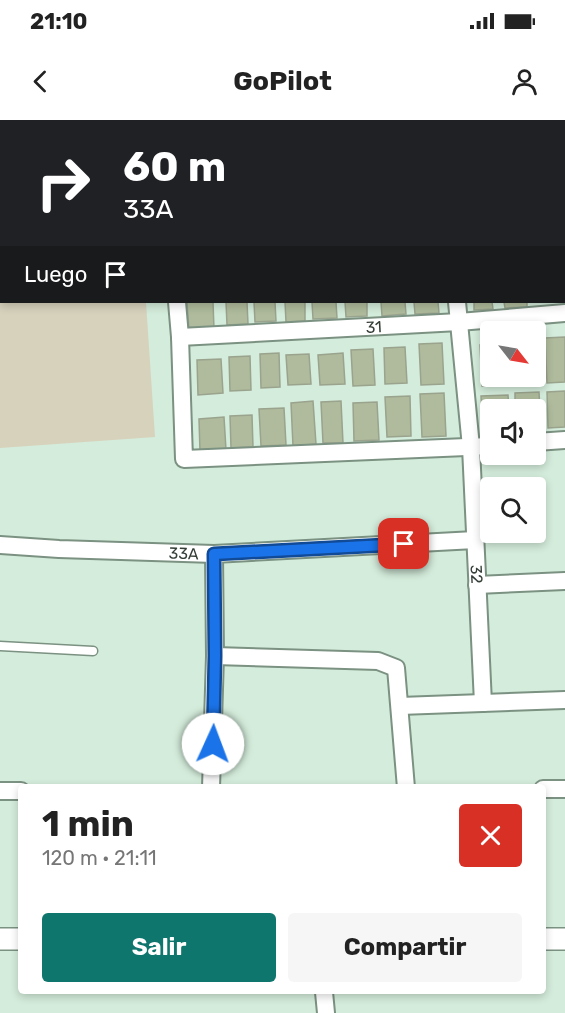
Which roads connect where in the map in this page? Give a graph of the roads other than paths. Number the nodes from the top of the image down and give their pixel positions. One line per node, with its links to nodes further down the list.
1 (177, 303): 5 (street)
2 (457, 303): 4 (street, 32)
3 (565, 313): 4 (street, 31)
4 (459, 322): 5 (street, 31); 8 (street, 32)
5 (180, 337): 8 (street)
6 (565, 440): 7 (street)
7 (546, 441)
8 (471, 447): 9 (street); 10 (street, 32)
9 (480, 447)
10 (475, 540): 12 (street, 33A); 14 (street, 32)
11 (0, 545): 12 (street, 33A)
12 (214, 554): 17 (street)
13 (565, 581): 14 (street)
14 (477, 585): 19 (street, 32)
15 (0, 646): 16 (lane)
16 (93, 651)
17 (215, 656): 20 (street); 21 (street)
18 (565, 700): 19 (street)
19 (483, 703): 20 (street)
20 (400, 706): 22 (street)
21 (211, 784)
22 (406, 784)
23 (546, 789): 24 (street)
24 (565, 789)
25 (0, 791): 26 (street)
26 (18, 791)
27 (0, 939): 28 (street)
28 (18, 939)
29 (546, 939): 30 (street)
30 (565, 939)
31 (324, 994): 32 (street)
32 (326, 1013)

